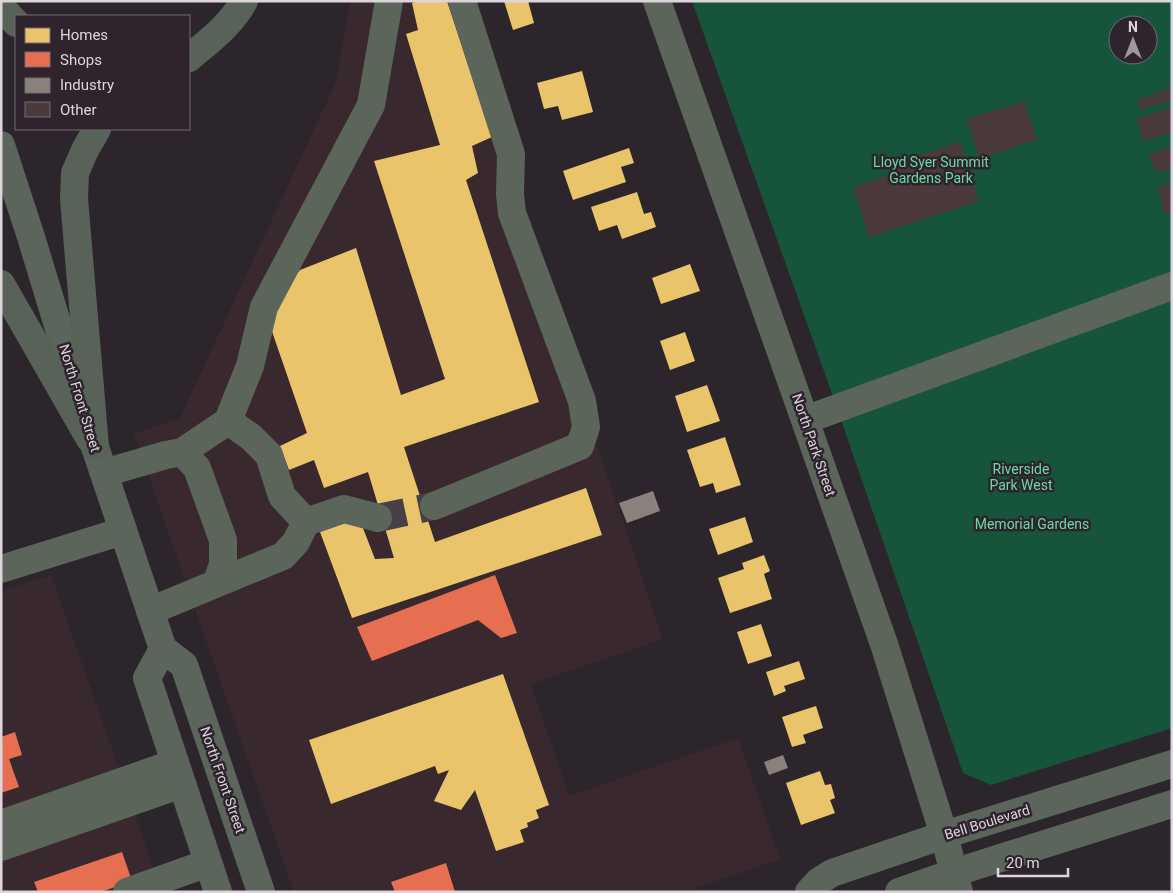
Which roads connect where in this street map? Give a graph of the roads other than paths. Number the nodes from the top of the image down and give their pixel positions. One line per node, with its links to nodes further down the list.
1 (244, 1): 7 (highway)
2 (389, 1): 15 (street)
3 (462, 1): 19 (street)
4 (656, 1): 14 (street, North Park Street)
5 (1, 7): 6 (highway)
6 (15, 21)
7 (221, 31): 8 (highway); 9 (highway)
8 (190, 49)
9 (190, 57)
10 (96, 130): 16 (highway)
11 (1, 145): 16 (main road, North Front Street)
12 (1, 284): 16 (highway)
13 (1172, 286): 14 (street)
14 (805, 420): 31 (street, North Park Street)
15 (228, 421): 17 (street); 21 (street)
16 (95, 447): 18 (main road, North Front Street)
17 (182, 452): 18 (street); 24 (street)
18 (104, 473): 22 (main road, North Front Street)
19 (434, 506)
20 (378, 518): 21 (street)
21 (306, 522): 24 (street)
22 (123, 532): 23 (street); 25 (main road, North Front Street)
23 (1, 569)
24 (217, 582): 25 (street)
25 (150, 611): 26 (main road, North Front Street)
26 (163, 649): 28 (main road); 37 (main road, North Front Street)
27 (1172, 764): 31 (main road, Bell Boulevard)
28 (179, 774): 30 (street); 32 (street); 33 (main road)
29 (1172, 804): 34 (main road)
30 (1, 824)
31 (944, 835): 34 (street, North Park Street); 38 (main road, Bell Boulevard)
32 (1, 847)
33 (208, 864): 35 (street); 36 (main road)
34 (956, 882): 39 (main road)
35 (127, 892)
36 (218, 892)
37 (261, 892)
38 (809, 892)
39 (899, 892)

